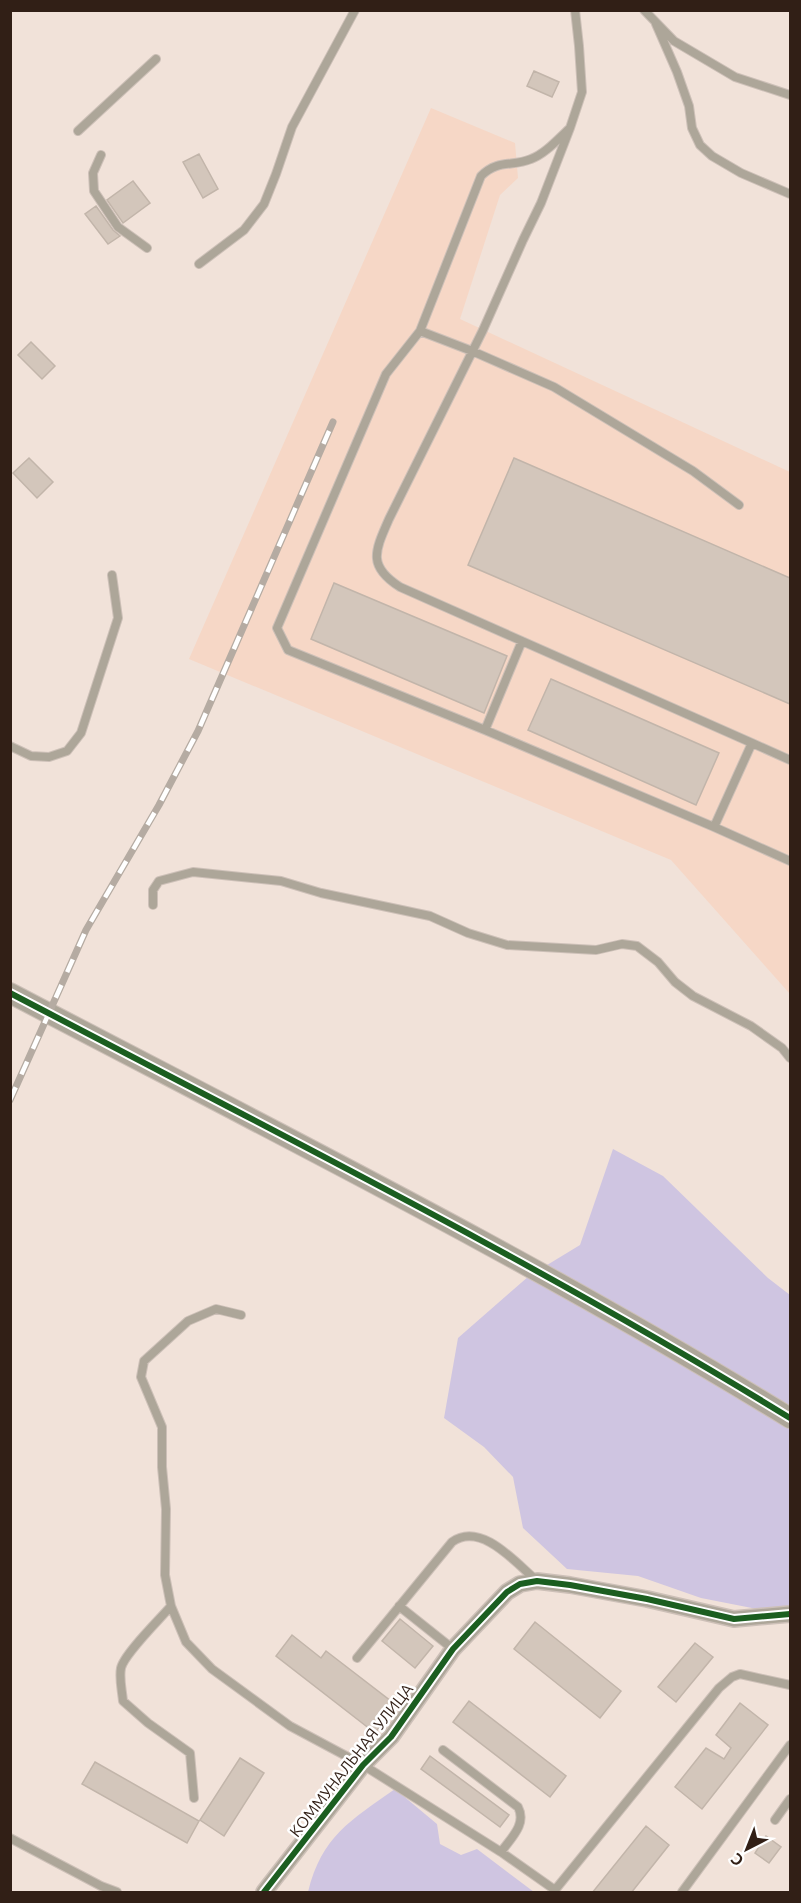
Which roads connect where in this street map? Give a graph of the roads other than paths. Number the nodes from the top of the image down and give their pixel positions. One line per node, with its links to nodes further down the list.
1 (355, 10): 12 (lane)
2 (575, 10): 7 (lane)
3 (644, 10): 4 (lane)
4 (656, 24): 6 (lane); 10 (lane)
5 (156, 59): 8 (lane)
6 (790, 95)
7 (570, 128): 13 (lane); 14 (lane)
8 (78, 131)
9 (101, 155): 11 (lane)
10 (790, 194)
11 (147, 248)
12 (199, 264)
13 (420, 331): 14 (lane); 18 (lane)
14 (472, 351): 15 (lane); 17 (lane)
15 (739, 505)
16 (112, 575): 20 (lane)
17 (522, 641): 18 (lane); 19 (lane)
18 (485, 730): 22 (lane)
19 (752, 743): 21 (lane); 22 (lane)
20 (10, 746)
21 (790, 760)
22 (714, 827): 23 (lane)
23 (790, 861)
24 (153, 905): 26 (lane)
25 (10, 993): 28 (street)
26 (790, 1058)
27 (241, 1314): 30 (lane)
28 (790, 1418)
29 (537, 1581): 31 (lane); 32 (street, КОММУНАЛЬНАЯ УЛИЦА); 33 (street, КОММУНАЛЬНАЯ УЛИЦА)
30 (171, 1606): 38 (lane); 39 (lane)
31 (399, 1606): 33 (lane); 34 (lane)
32 (790, 1614)
33 (453, 1649): 38 (street, КОММУНАЛЬНАЯ УЛИЦА)
34 (357, 1658)
35 (790, 1685): 44 (lane)
36 (790, 1745): 47 (lane)
37 (442, 1750): 43 (lane)
38 (363, 1765): 43 (lane); 46 (street, КОММУНАЛЬНАЯ УЛИЦА)
39 (194, 1798)
40 (790, 1799): 41 (lane)
41 (775, 1821)
42 (10, 1838): 45 (lane)
43 (501, 1852): 44 (lane)
44 (557, 1891)
45 (117, 1893)
46 (264, 1893)
47 (682, 1893)

